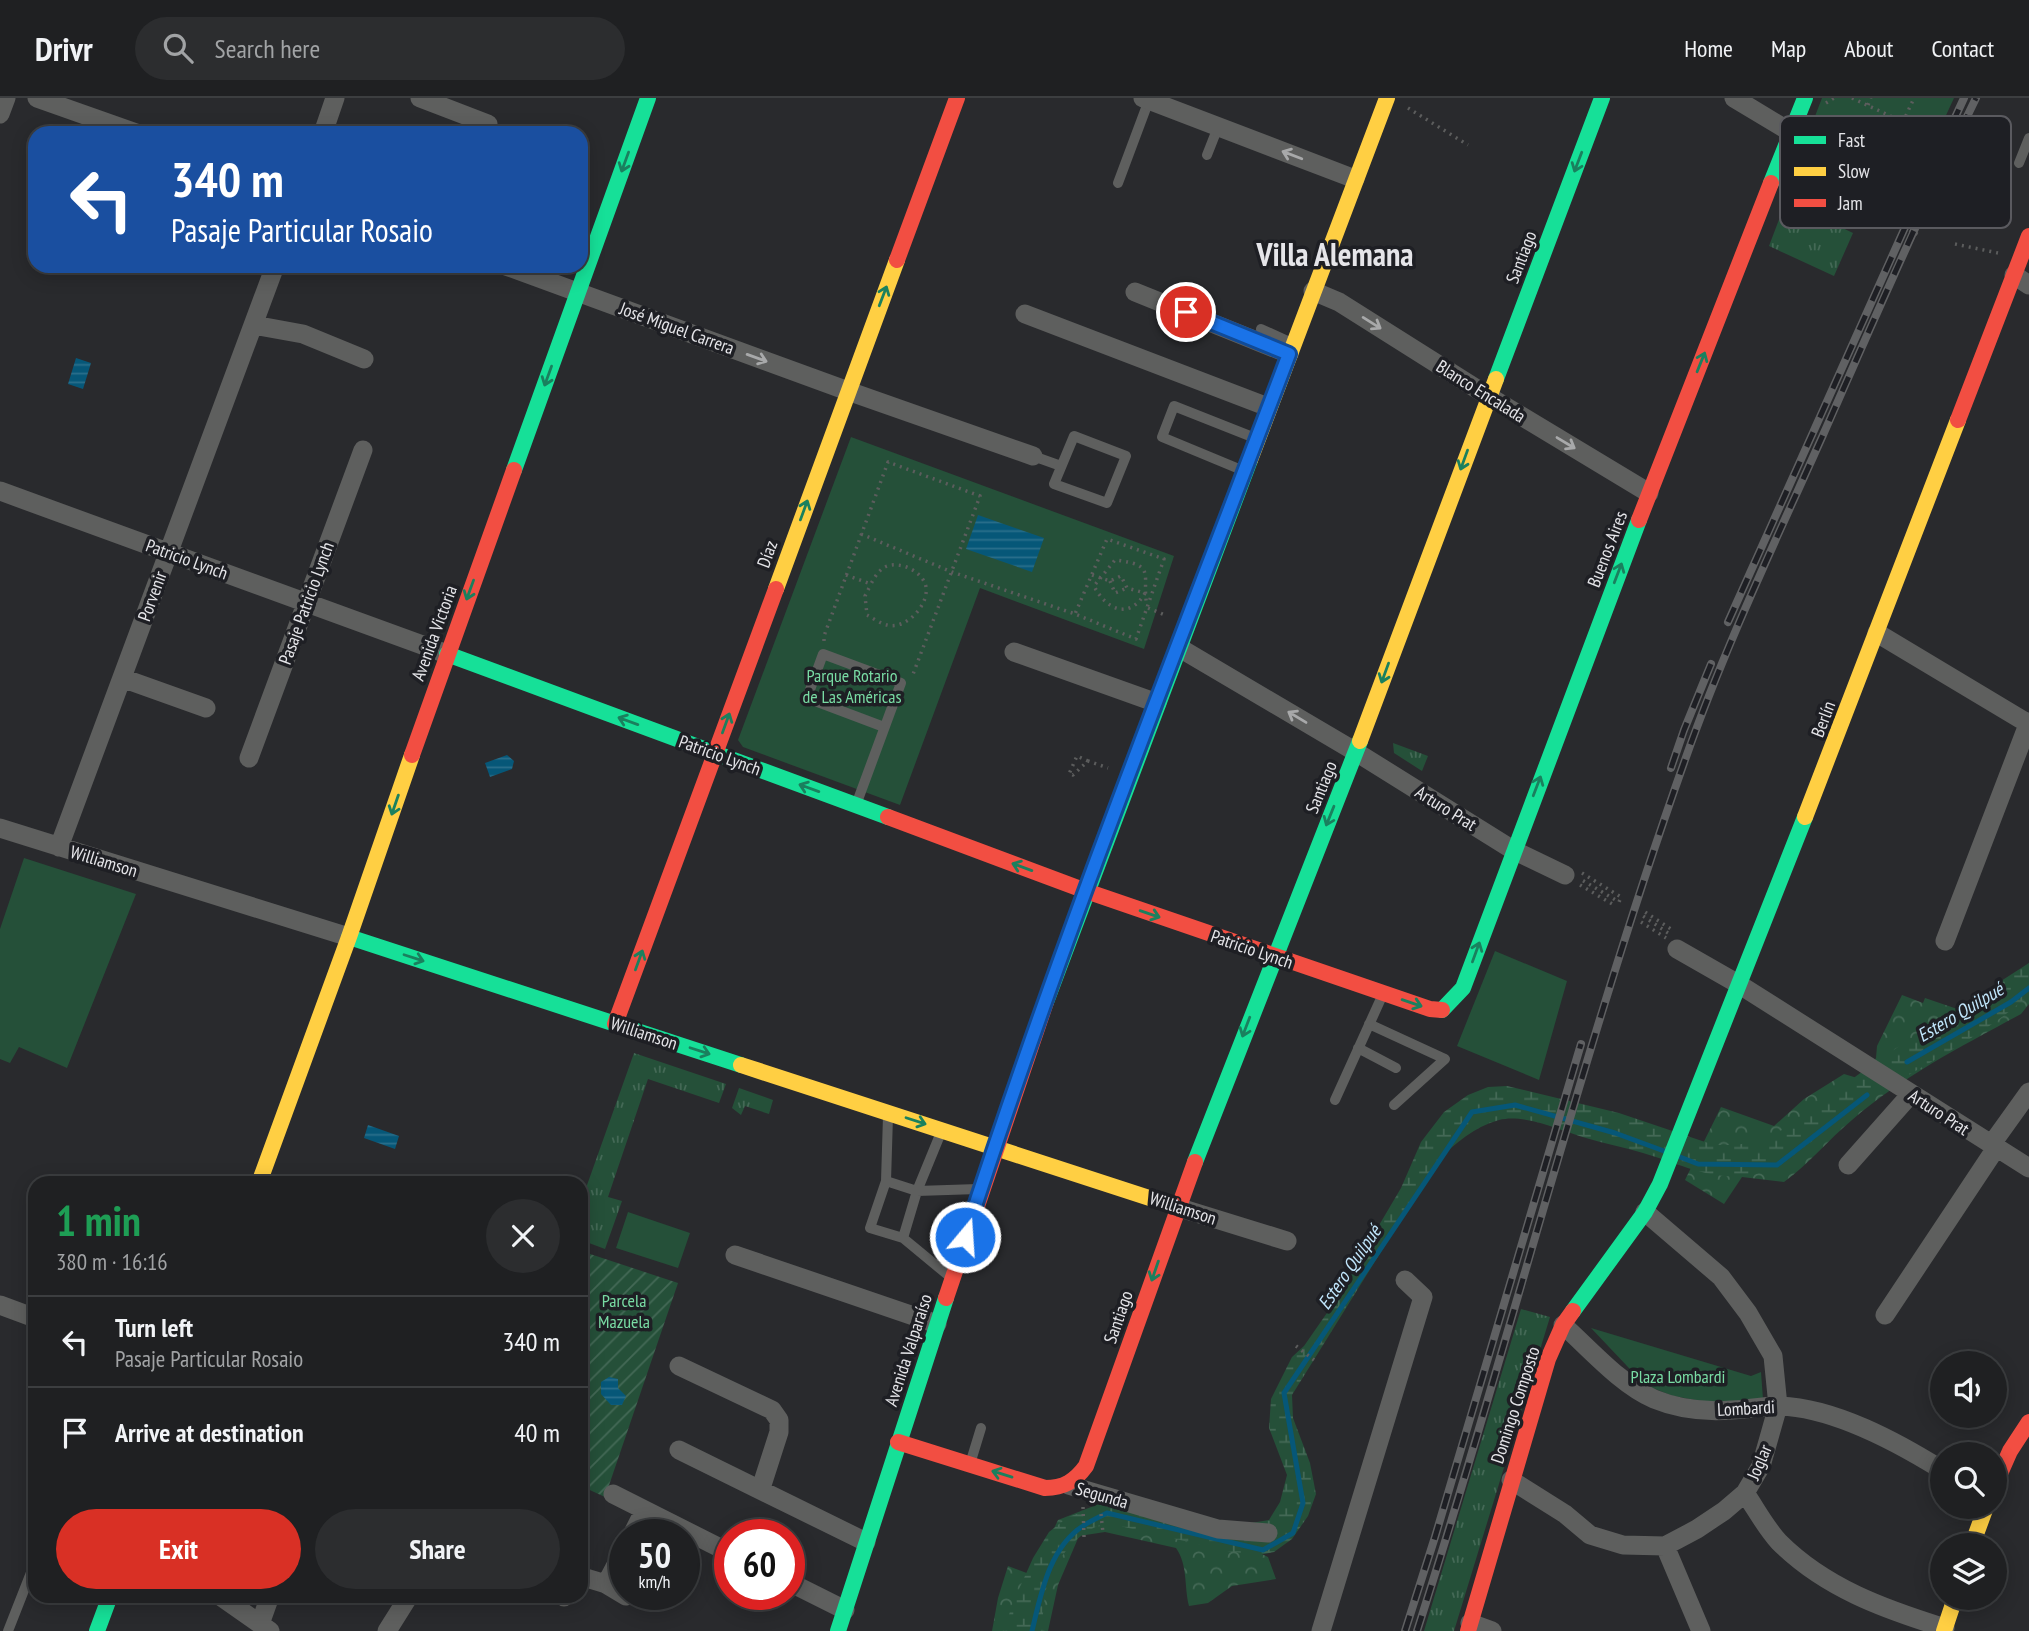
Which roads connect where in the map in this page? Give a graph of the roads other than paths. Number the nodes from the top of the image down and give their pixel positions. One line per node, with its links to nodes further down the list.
1 (6, 98): 13 (street)
2 (37, 98): 12 (street)
3 (335, 98): 17 (street)
4 (420, 98): 15 (street)
5 (648, 98): 27 (street, Avenida Victoria, one-way to 27)
6 (957, 98): 40 (street, Díaz, one-way to 6)
7 (1602, 98): 41 (street, Santiago, one-way to 41)
8 (1734, 98): 19 (street)
9 (1805, 98): 14 (street, Buenos Aires)
10 (1146, 99): 18 (street); 25 (lane)
11 (1395, 101): 24 (street, Avenida Valparaíso)
12 (69, 103): 16 (street)
13 (0, 114)
14 (1798, 116)
15 (488, 124)
16 (120, 126)
17 (325, 126)
18 (1219, 127): 21 (lane); 24 (street, one-way to 18)
19 (1780, 134)
20 (2029, 138): 22 (lane)
21 (1207, 155)
22 (2019, 163)
23 (1780, 164): 49 (street, Buenos Aires, one-way to 23)
24 (1355, 179): 32 (street, Avenida Valparaíso)
25 (1118, 183)
26 (2029, 236): 28 (street, Berlín)
27 (588, 267)
28 (2021, 272): 52 (street, Berlín)
29 (273, 273): 36 (street, Porvenir)
30 (526, 273): 33 (street, José Miguel Carrera)
31 (586, 273): 33 (street, Avenida Victoria, one-way to 33)
32 (1312, 291): 38 (street, Avenida Valparaíso); 41 (street, Blanco Encalada, one-way to 41)
33 (579, 292): 40 (street, José Miguel Carrera, one-way to 40); 55 (street, Avenida Victoria, one-way to 55)
34 (1135, 292): 38 (street)
35 (1025, 314): 42 (street)
36 (254, 325): 39 (street); 50 (street, Porvenir)
37 (1261, 329): 38 (lane)
38 (1291, 349): 42 (street, Avenida Valparaíso)
39 (364, 359)
40 (848, 391): 45 (street, José Miguel Carrera); 62 (street, Díaz, one-way to 40)
41 (1488, 396): 49 (street, Blanco Encalada, one-way to 49); 61 (street, Santiago, one-way to 61)
42 (1269, 407): 43 (street, Avenida Valparaíso)
43 (1256, 439): 47 (street, Avenida Valparaíso); 47 (lane)
44 (363, 450): 51 (street, Pasaje Patricio Lynch)
45 (1033, 456): 46 (lane)
46 (1061, 466): 46 (lane)
47 (1244, 472): 53 (street, Avenida Valparaíso)
48 (0, 491): 50 (street, Patricio Lynch)
49 (1649, 493): 67 (street, Buenos Aires, one-way to 49)
50 (168, 552): 51 (street, Patricio Lynch); 56 (street, Porvenir)
51 (306, 604): 55 (street, Patricio Lynch); 63 (street, Pasaje Patricio Lynch)
52 (1877, 633): 59 (street); 74 (street, Berlín)
53 (1178, 647): 57 (street, Avenida Valparaíso); 61 (street, Arturo Prat, one-way to 53)
54 (1014, 652): 57 (street)
55 (447, 654): 62 (street, Patricio Lynch, one-way to 55); 70 (street, Avenida Victoria, one-way to 70)
56 (122, 678): 58 (street); 66 (street, Porvenir)
57 (1157, 703): 69 (street, Avenida Valparaíso)
58 (205, 708)
59 (2029, 723): 71 (street)
60 (884, 727): 60 (lane); 64 (lane)
61 (1356, 752): 67 (street, Arturo Prat); 73 (street, Santiago, one-way to 73)
62 (715, 753): 64 (street, Patricio Lynch, one-way to 62); 77 (street, Díaz, one-way to 62)
63 (250, 758)
64 (855, 805): 69 (street, Patricio Lynch, one-way to 64)
65 (0, 828): 66 (street, Williamson)
66 (59, 847): 70 (street, Williamson)
67 (1513, 850): 68 (street, Arturo Prat); 76 (street, Buenos Aires, one-way to 67)
68 (1572, 878)
69 (1086, 891): 73 (street, Patricio Lynch, one-way to 73); 87 (street, Avenida Valparaíso)
70 (349, 937): 77 (street, Williamson, one-way to 77); 91 (street, Avenida Victoria)
71 (1945, 941)
72 (1677, 949): 74 (street, Arturo Prat)
73 (1274, 956): 75 (street, Patricio Lynch); 95 (street, Santiago, one-way to 95)
74 (1740, 985): 81 (street, Arturo Prat); 96 (street, Berlín)
75 (1383, 993): 76 (street, Patricio Lynch, one-way to 76); 78 (lane)
76 (1442, 1010)
77 (615, 1024): 85 (street, Williamson, one-way to 85)
78 (1369, 1024): 79 (lane); 84 (lane)
79 (1358, 1048): 80 (lane); 83 (lane)
80 (1396, 1068)
81 (1906, 1090): 88 (street, Arturo Prat); 89 (street)
82 (2029, 1092): 88 (street)
83 (1335, 1100)
84 (1394, 1105)
85 (888, 1112): 86 (street, Williamson, one-way to 86); 92 (lane)
86 (943, 1130): 87 (street, Williamson); 94 (lane)
87 (995, 1147): 93 (street, Avenida Valparaíso); 95 (street, Williamson)
88 (1994, 1147): 90 (street, Arturo Prat); 104 (street)
89 (1848, 1165)
90 (2029, 1168)
91 (262, 1176)
92 (886, 1181): 94 (lane); 97 (lane)
93 (981, 1189): 94 (lane); 100 (street, Avenida Valparaíso)
94 (917, 1191): 97 (lane)
95 (1177, 1207): 98 (street, Williamson); 118 (street, Santiago, one-way to 118)
96 (1646, 1212): 106 (street, Domingo Composto); 108 (street, Joglar)
97 (903, 1238): 100 (lane)
98 (1287, 1241)
99 (735, 1255): 105 (street)
100 (952, 1278): 105 (street, Avenida Valparaíso)
101 (1405, 1280): 146 (street)
102 (0, 1305): 103 (street)
103 (28, 1315)
104 (1885, 1315)
105 (937, 1324): 111 (street, Avenida Valparaíso)
106 (1563, 1325): 108 (street, Lombardi); 116 (street, Domingo Composto)
107 (679, 1366): 117 (street)
108 (1778, 1406): 114 (street, Lombardi); 119 (street, Joglar)
109 (2029, 1422): 113 (street)
110 (981, 1428): 115 (lane)
111 (898, 1442): 115 (street, Segunda); 124 (street, Avenida Valparaíso)
112 (679, 1450): 117 (street)
113 (2007, 1458)
114 (1930, 1463)
115 (970, 1465): 118 (street, Segunda, one-way to 115)
116 (1511, 1480): 126 (street, Joglar); 139 (street, Domingo Composto)
117 (761, 1488): 124 (street)
118 (1076, 1488): 123 (street, Segunda)
119 (1745, 1493): 126 (street, Joglar); 141 (street)
120 (613, 1494): 121 (street)
121 (644, 1511): 122 (street); 125 (street)
122 (640, 1519)
123 (1268, 1533)
124 (866, 1542): 137 (street, Avenida Valparaíso)
125 (714, 1545)
126 (1665, 1546): 148 (street)
127 (609, 1578): 130 (street)
128 (588, 1579): 130 (street)
129 (28, 1580): 142 (lane)
130 (606, 1584): 131 (street)
131 (609, 1586)
132 (805, 1591): 137 (street)
133 (107, 1603): 143 (street)
134 (230, 1603): 140 (street)
135 (269, 1603): 140 (street)
136 (405, 1603): 144 (street)
137 (845, 1610): 145 (street, Avenida Valparaíso)
138 (1951, 1610): 141 (street)
139 (1469, 1627): 147 (street)
140 (265, 1628)
141 (1944, 1630)
142 (8, 1631)
143 (97, 1631)
144 (387, 1631)
145 (838, 1631)
146 (1321, 1631)
147 (1492, 1631)
148 (1701, 1631)

